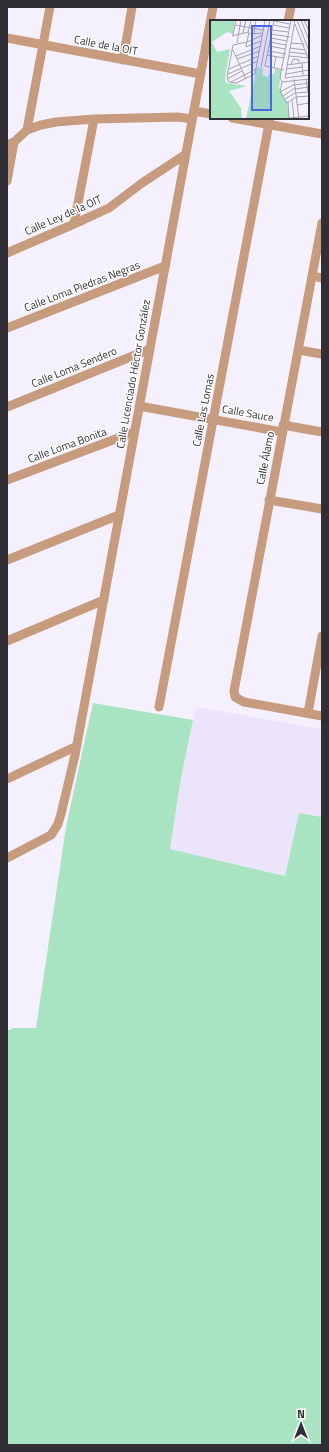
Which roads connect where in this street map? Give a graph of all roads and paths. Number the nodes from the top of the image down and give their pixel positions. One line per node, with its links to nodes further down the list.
1 (50, 7): 9 (street)
2 (132, 7): 10 (street)
3 (213, 7): 5 (street, Calle Licenciado Héctor González)
4 (291, 7): 6 (street)
5 (211, 20)
6 (288, 20)
7 (210, 24): 11 (street, Calle Licenciado Héctor González)
8 (7, 38): 9 (street, Calle de la OIT)
9 (43, 45): 10 (street, Calle de la OIT); 17 (street)
10 (122, 60): 11 (street, Calle de la OIT)
11 (201, 74): 13 (street, Calle Licenciado Héctor González)
12 (210, 114): 13 (street)
13 (193, 115): 14 (street); 20 (street, Calle Licenciado Héctor González)
14 (94, 119): 17 (street); 23 (street)
15 (244, 119): 16 (street)
16 (269, 121): 18 (street); 34 (street, Calle Las Lomas)
17 (27, 130): 19 (street)
18 (322, 134)
19 (10, 143): 21 (street)
20 (186, 154): 23 (street, Calle Ley de la OIT); 25 (street, Calle Licenciado Héctor González)
21 (7, 181)
22 (322, 223): 26 (street, Calle Álamo)
23 (74, 224): 24 (street, Calle Ley de la OIT)
24 (7, 253)
25 (165, 266): 28 (street, Calle Loma Piedras Negras); 29 (street, Calle Licenciado Héctor González)
26 (312, 276): 27 (street); 30 (street, Calle Álamo)
27 (322, 278)
28 (7, 328)
29 (150, 349): 32 (street, Calle Licenciado Héctor González); 33 (street, Calle Loma Sendero)
30 (298, 350): 31 (street); 35 (street, Calle Álamo)
31 (322, 354)
32 (139, 406): 34 (street, Calle Sauce); 36 (street, Calle Licenciado Héctor González)
33 (7, 407)
34 (214, 419): 35 (street, Calle Sauce); 46 (street, Calle Las Lomas)
35 (283, 428): 37 (street, Calle Sauce); 39 (street, Calle Álamo)
36 (134, 432): 38 (street, Calle Loma Bonita); 41 (street, Calle Licenciado Héctor González)
37 (322, 432)
38 (7, 480)
39 (269, 500): 40 (street); 47 (street, Calle Álamo)
40 (322, 509)
41 (119, 515): 42 (street); 43 (street, Calle Licenciado Héctor González)
42 (7, 560)
43 (104, 600): 45 (street); 49 (street, Calle Licenciado Héctor González)
44 (322, 636): 47 (street)
45 (7, 641)
46 (159, 707)
47 (308, 713): 48 (street)
48 (322, 716)
49 (76, 746): 50 (street); 51 (street, Calle Licenciado Héctor González)
50 (7, 779)
51 (7, 858)

